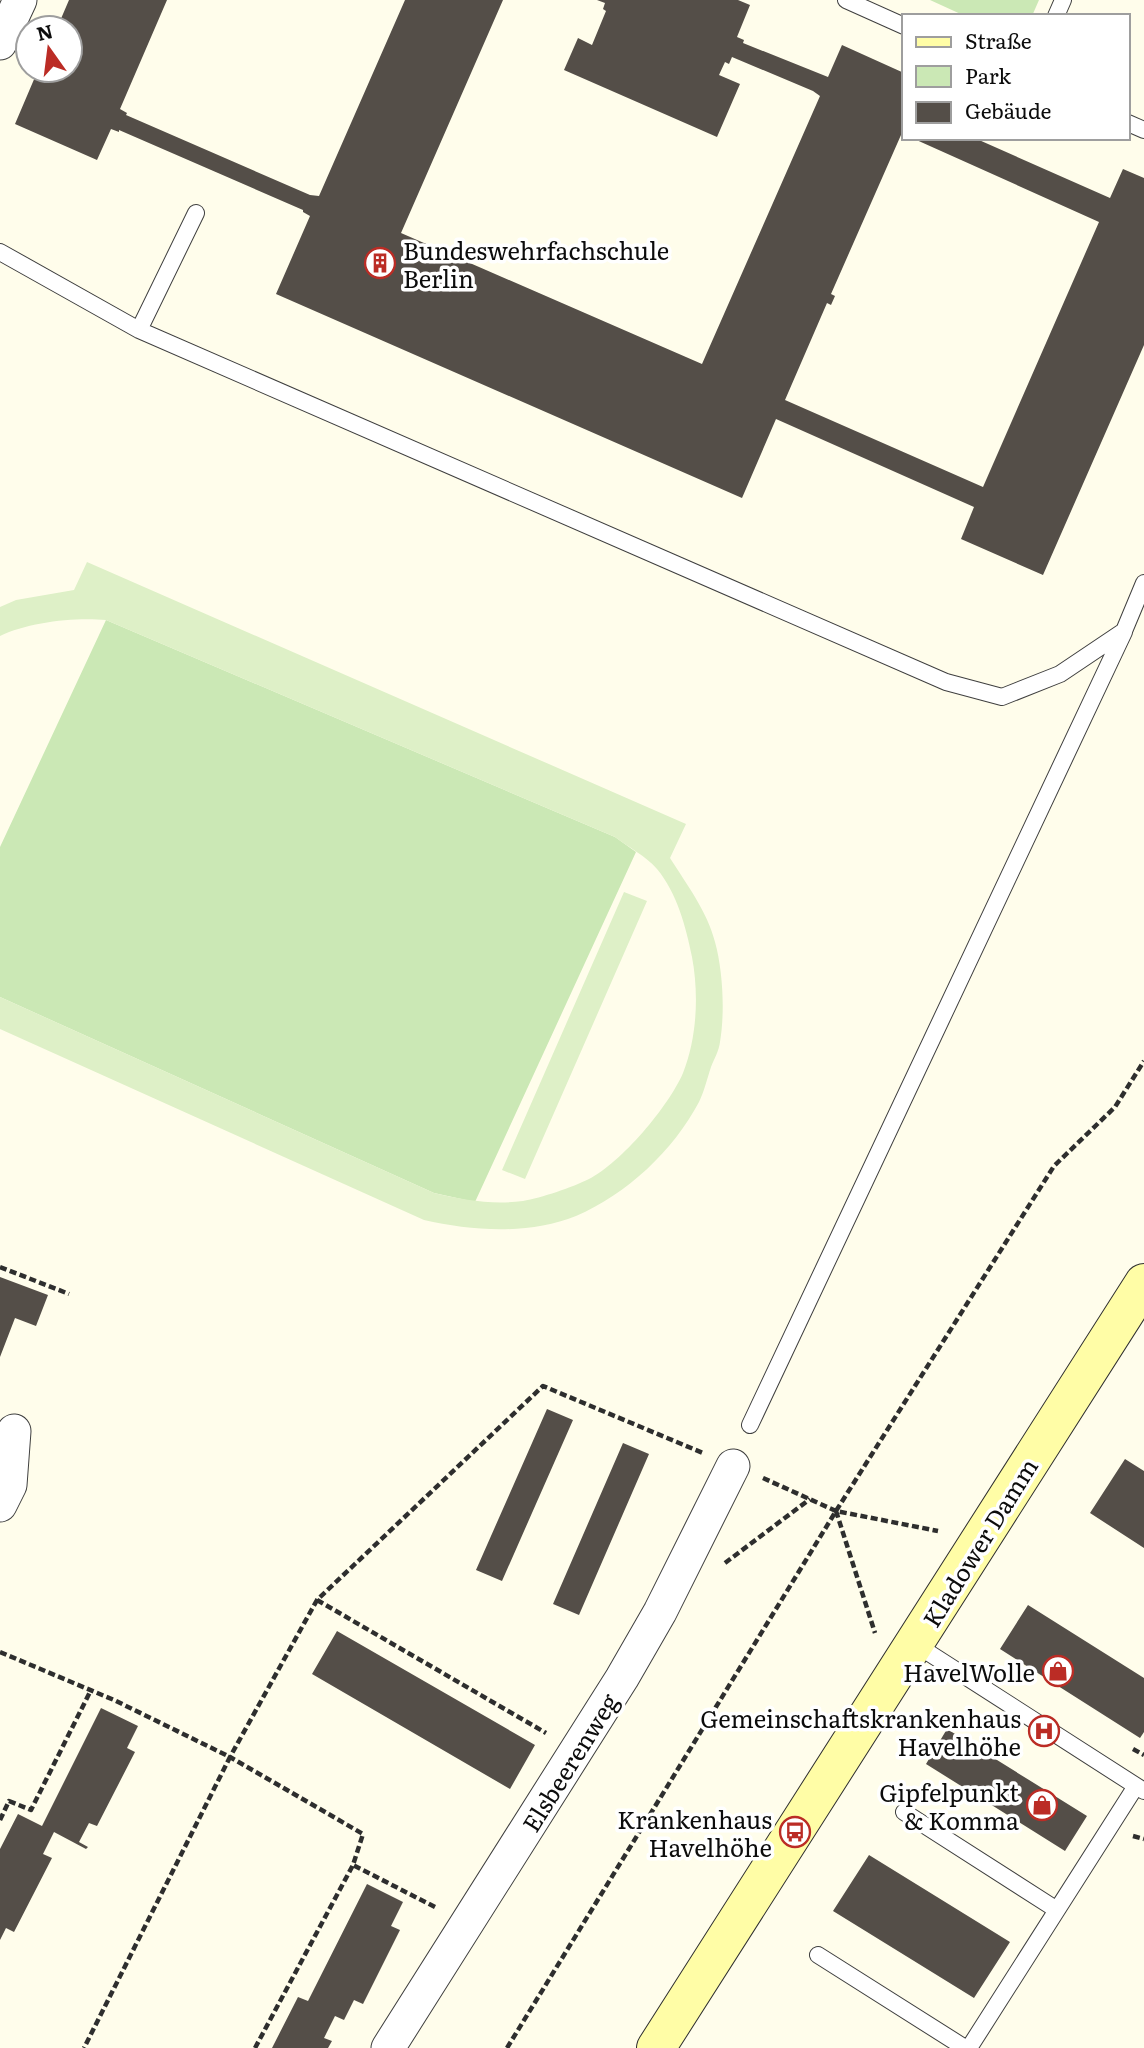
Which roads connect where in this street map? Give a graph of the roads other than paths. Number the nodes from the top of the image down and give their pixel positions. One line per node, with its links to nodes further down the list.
1 (20, 0): 4 (street)
2 (846, 0): 3 (lane)
3 (902, 25)
4 (0, 43)
5 (196, 213): 7 (lane)
6 (0, 252): 7 (lane)
7 (139, 330): 9 (lane)
8 (1144, 583): 9 (lane)
9 (1124, 631): 11 (lane)
10 (1144, 1283): 15 (main road, Kladower Damm)
11 (750, 1425)
12 (14, 1431): 14 (street)
13 (733, 1466): 20 (street, Elsbeerenweg)
14 (0, 1505)
15 (915, 1644): 16 (lane); 21 (main road, Kladower Damm)
16 (1140, 1788): 18 (lane)
17 (904, 1812): 18 (lane)
18 (1057, 1910): 22 (lane)
19 (818, 1955): 22 (lane)
20 (388, 2048)
21 (656, 2048)
22 (967, 2048)

